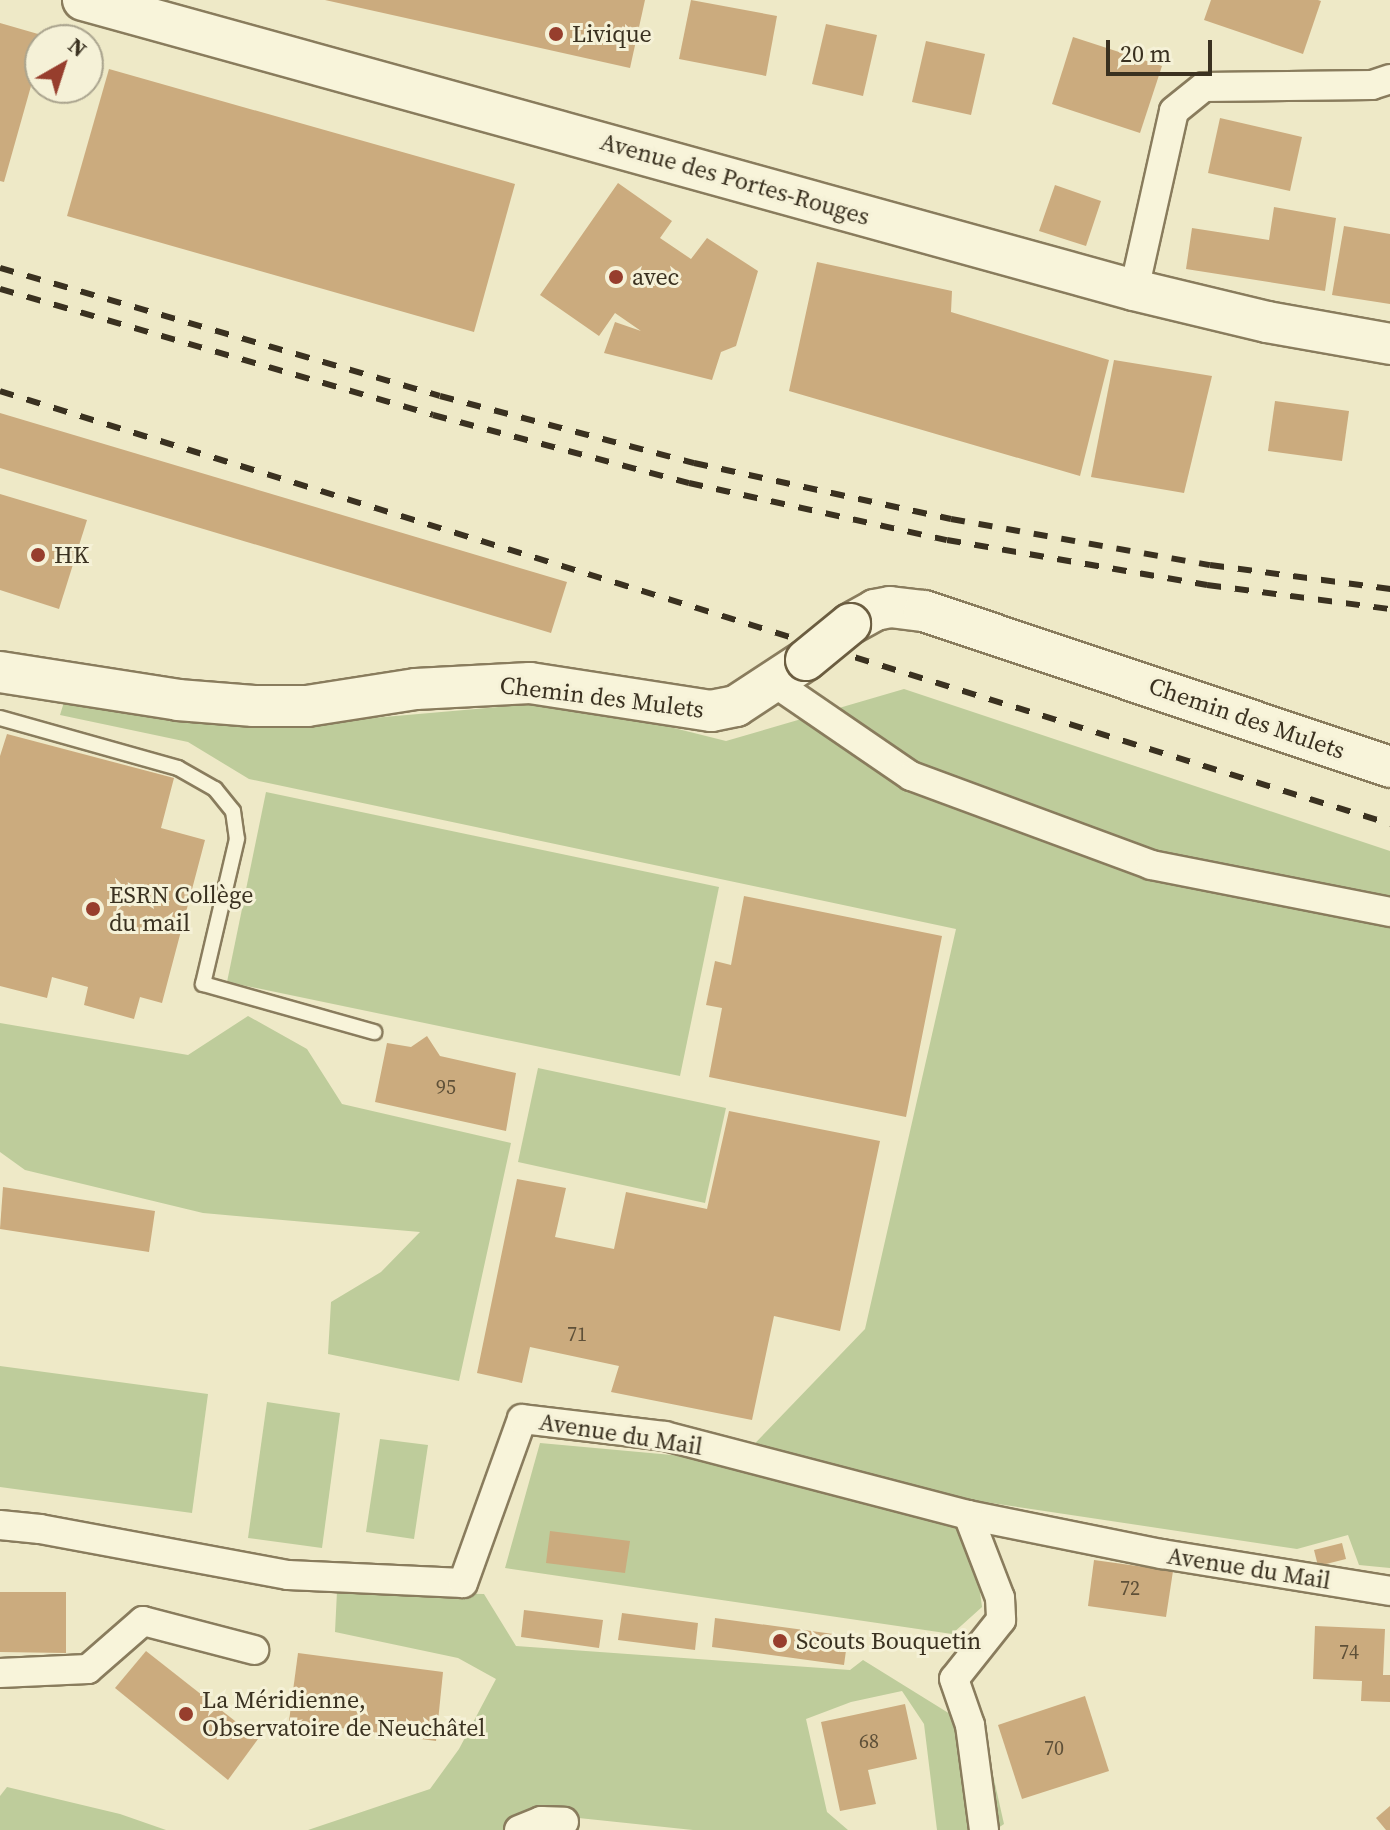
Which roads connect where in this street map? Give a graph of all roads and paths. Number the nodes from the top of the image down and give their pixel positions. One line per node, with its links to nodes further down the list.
1 (83, 0): 3 (street, Avenue des Portes-Rouges)
2 (1390, 79): 3 (street)
3 (1134, 290): 4 (street, Avenue des Portes-Rouges)
4 (1390, 344)
5 (790, 671): 6 (street, Chemin des Mulets); 8 (street, Chemin des Mulets, bridge); 9 (street)
6 (0, 672)
7 (0, 718): 10 (lane)
8 (1384, 760)
9 (1390, 912)
10 (374, 1032)
11 (968, 1515): 12 (street, Avenue du Mail); 13 (street, Avenue du Mail); 18 (street)
12 (0, 1525)
13 (1390, 1591)
14 (254, 1650): 15 (street)
15 (0, 1673)
16 (564, 1822): 17 (street)
17 (519, 1830)
18 (984, 1830)

